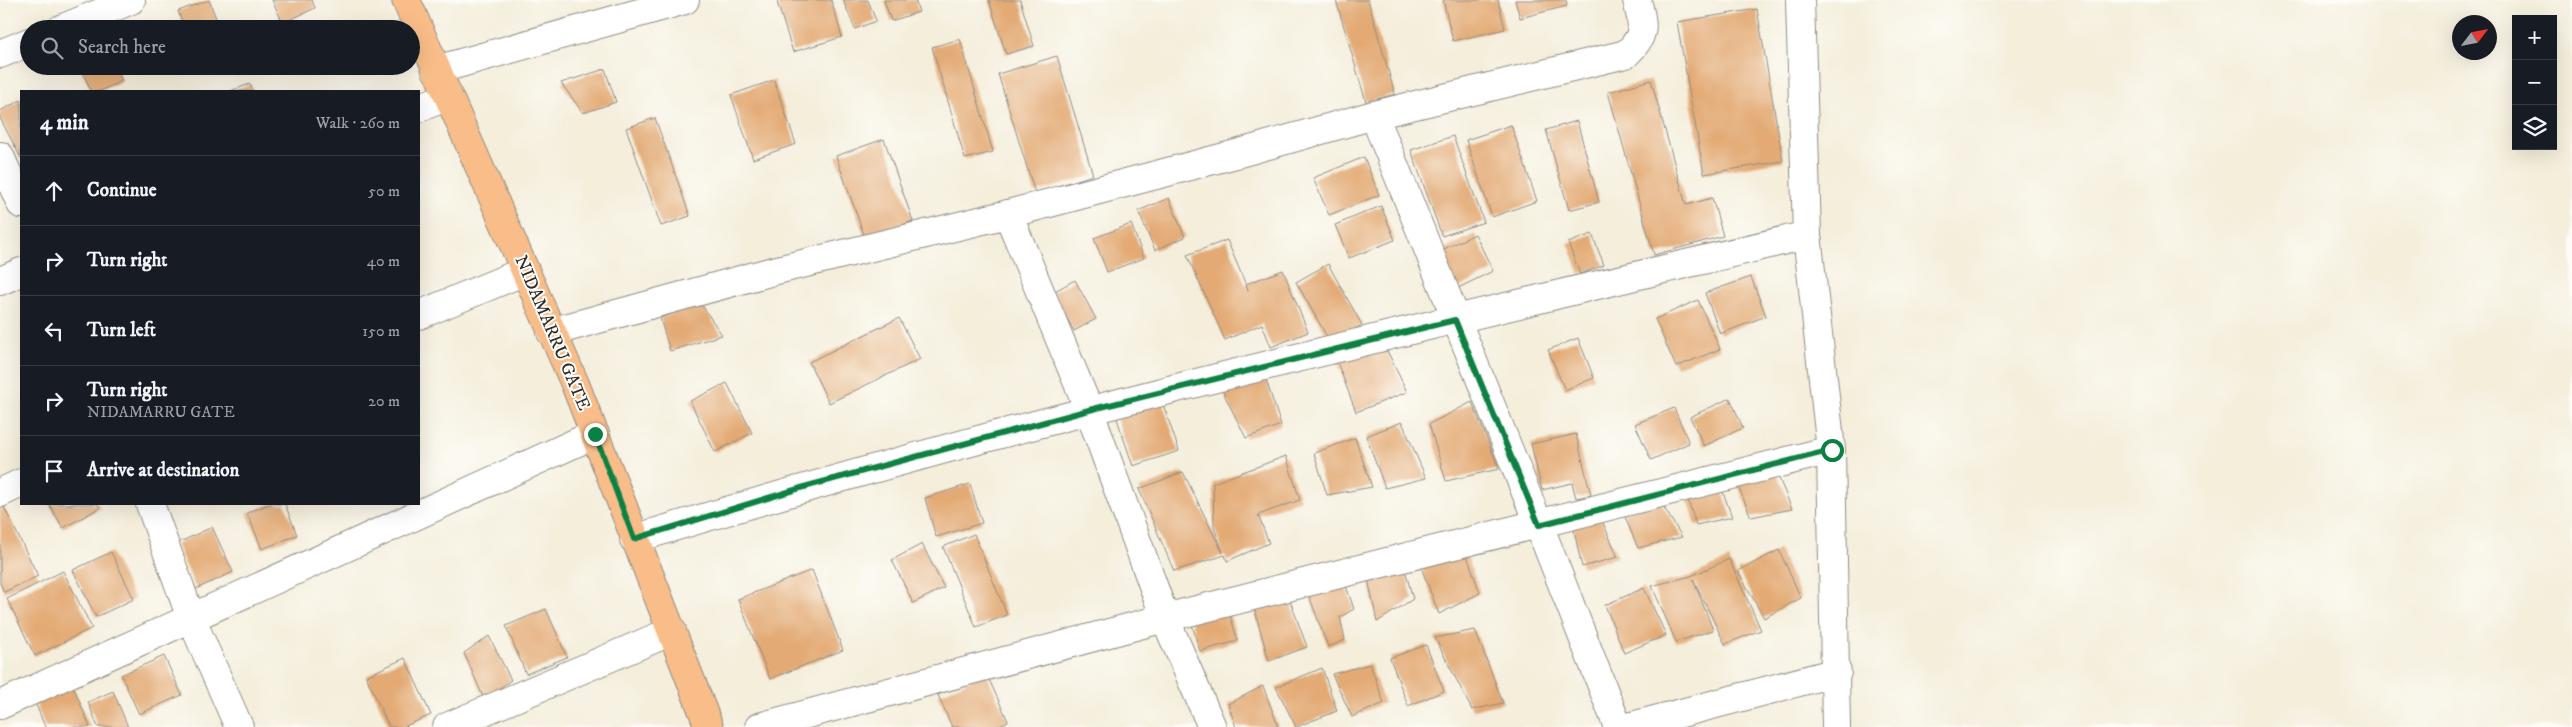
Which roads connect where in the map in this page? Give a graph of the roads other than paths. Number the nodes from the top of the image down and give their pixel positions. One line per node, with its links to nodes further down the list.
1 (131, 0): 6 (street)
2 (406, 0): 7 (main road, NIDAMARRU GATE)
3 (685, 0): 11 (street)
4 (1637, 0): 14 (street)
5 (1800, 0): 18 (street)
6 (83, 20)
7 (415, 20)
8 (420, 33): 11 (main road, NIDAMARRU GATE)
9 (20, 46): 10 (street)
10 (0, 54)
11 (436, 70): 12 (main road, NIDAMARRU GATE)
12 (448, 96): 13 (street); 19 (main road, NIDAMARRU GATE)
13 (420, 108)
14 (1374, 115): 17 (street); 23 (street)
15 (0, 156): 16 (street)
16 (20, 202)
17 (1008, 214): 24 (street); 25 (street)
18 (1807, 235): 23 (street); 27 (street)
19 (525, 271): 22 (street); 24 (main road, NIDAMARRU GATE)
20 (20, 272): 21 (street)
21 (0, 281)
22 (420, 315)
23 (1455, 320): 25 (street); 31 (street)
24 (552, 332): 26 (main road, NIDAMARRU GATE)
25 (1089, 410): 32 (street); 34 (street)
26 (595, 434): 32 (main road, NIDAMARRU GATE); 33 (street)
27 (1832, 450): 31 (street); 36 (street)
28 (20, 483): 29 (street)
29 (0, 493)
30 (150, 505): 33 (street)
31 (1539, 525): 34 (street); 43 (street)
32 (634, 539): 35 (main road, NIDAMARRU GATE)
33 (192, 618): 37 (street); 38 (street)
34 (1165, 618): 41 (street); 42 (street)
35 (672, 630): 39 (street); 40 (main road, NIDAMARRU GATE)
36 (1837, 672): 44 (street); 45 (street)
37 (0, 705)
38 (239, 727)
39 (447, 727)
40 (709, 727)
41 (759, 727)
42 (1212, 727)
43 (1618, 727)
44 (1628, 727)
45 (1836, 727)

